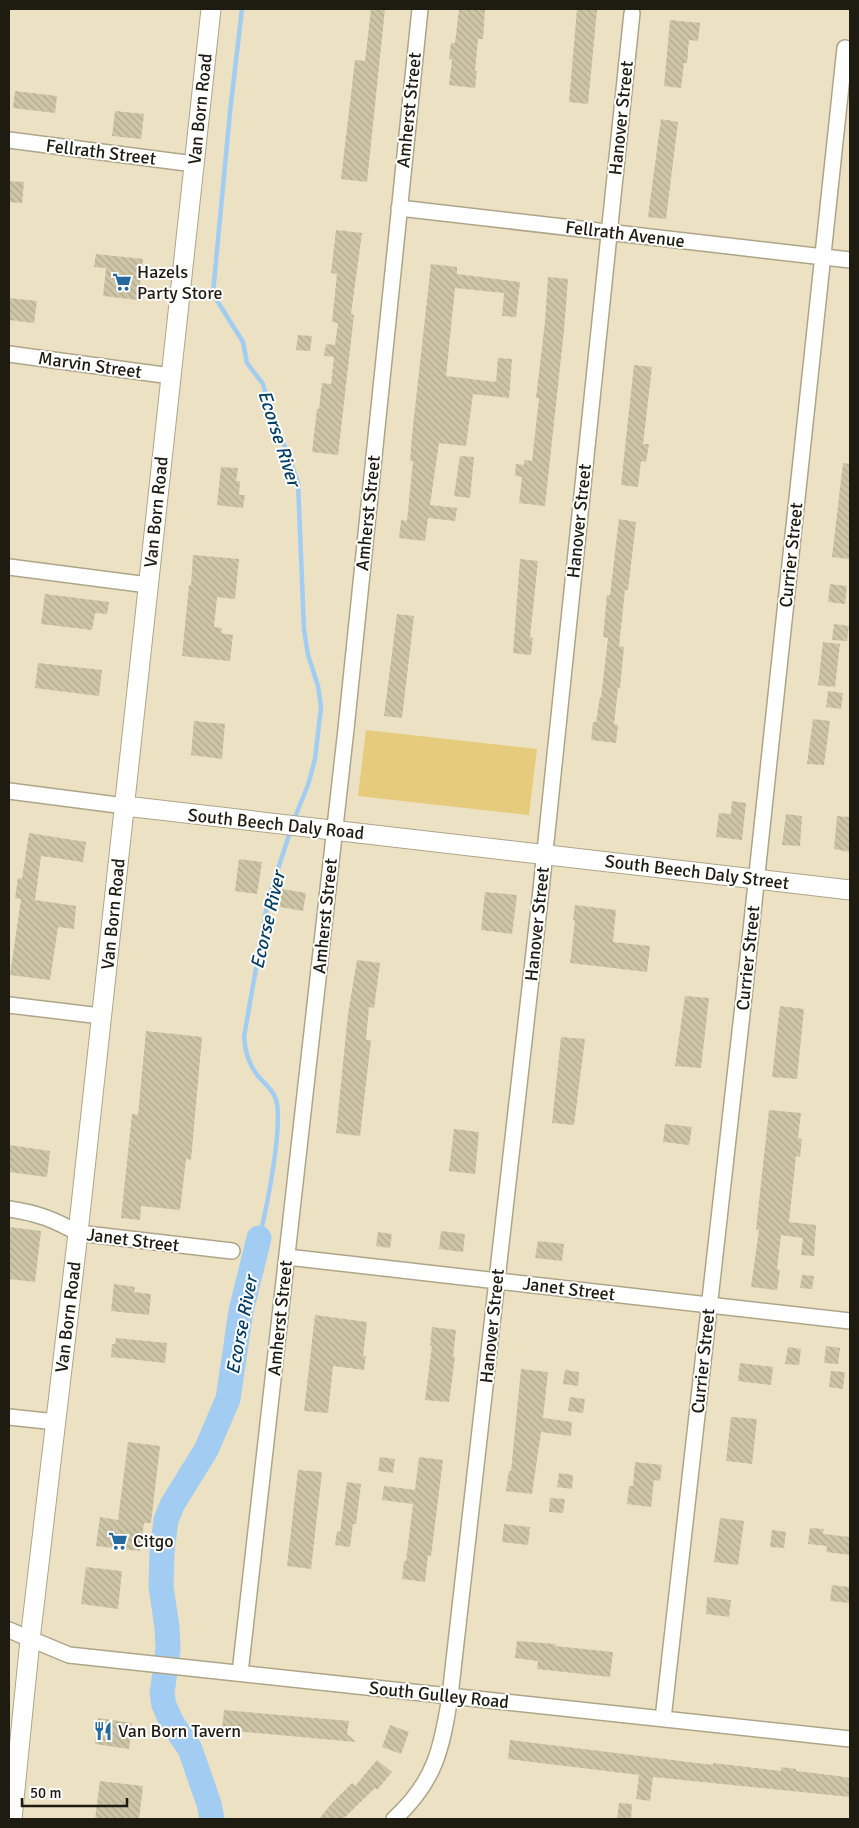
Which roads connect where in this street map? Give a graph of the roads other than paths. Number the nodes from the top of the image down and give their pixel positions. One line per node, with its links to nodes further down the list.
1 (211, 9): 6 (main road, Van Born Road)
2 (420, 9): 7 (street, Amherst Street)
3 (632, 13): 8 (street, Hanover Street)
4 (845, 48): 9 (street, Currier Street)
5 (9, 140): 6 (street, Fellrath Street)
6 (194, 164): 12 (main road, Van Born Road)
7 (399, 208): 8 (street, Fellrath Avenue); 17 (street, Amherst Street)
8 (610, 232): 9 (street, Fellrath Avenue); 18 (street, Hanover Street)
9 (822, 256): 10 (street, Fellrath Avenue); 19 (street, Currier Street)
10 (850, 260)
11 (9, 354): 12 (street, Marvin Street)
12 (171, 376): 14 (main road, Van Born Road)
13 (9, 567): 14 (street)
14 (148, 585): 16 (main road, Van Born Road)
15 (9, 791): 16 (street, South Beech Daly Road)
16 (125, 806): 17 (main road, South Beech Daly Road); 22 (main road, Van Born Road)
17 (334, 830): 18 (main road, South Beech Daly Road); 26 (street, Amherst Street)
18 (544, 854): 19 (main road, South Beech Daly Street); 27 (street, Hanover Street)
19 (757, 878): 20 (main road, South Beech Daly Street); 28 (street, Currier Street)
20 (850, 890)
21 (9, 1005): 22 (street)
22 (101, 1016): 24 (main road, Van Born Road)
23 (9, 1209): 24 (street, Janet Street)
24 (78, 1233): 25 (street, Janet Street); 31 (main road, Van Born Road)
25 (232, 1251)
26 (287, 1257): 27 (street, Janet Street); 34 (street, Amherst Street)
27 (497, 1280): 28 (street, Janet Street); 35 (street, Hanover Street)
28 (709, 1305): 29 (street, Janet Street); 36 (street, Currier Street)
29 (850, 1321)
30 (9, 1417): 31 (street)
31 (56, 1422): 33 (main road, Van Born Road)
32 (9, 1630): 33 (street, South Gulley Road)
33 (30, 1640): 34 (street, South Gulley Road); 39 (main road, Van Born Road)
34 (240, 1673): 35 (street, South Gulley Road)
35 (450, 1696): 36 (street, South Gulley Road); 38 (street, Hanover Street)
36 (663, 1719): 37 (street, South Gulley Road)
37 (850, 1740)
38 (398, 1818)
39 (12, 1819)

